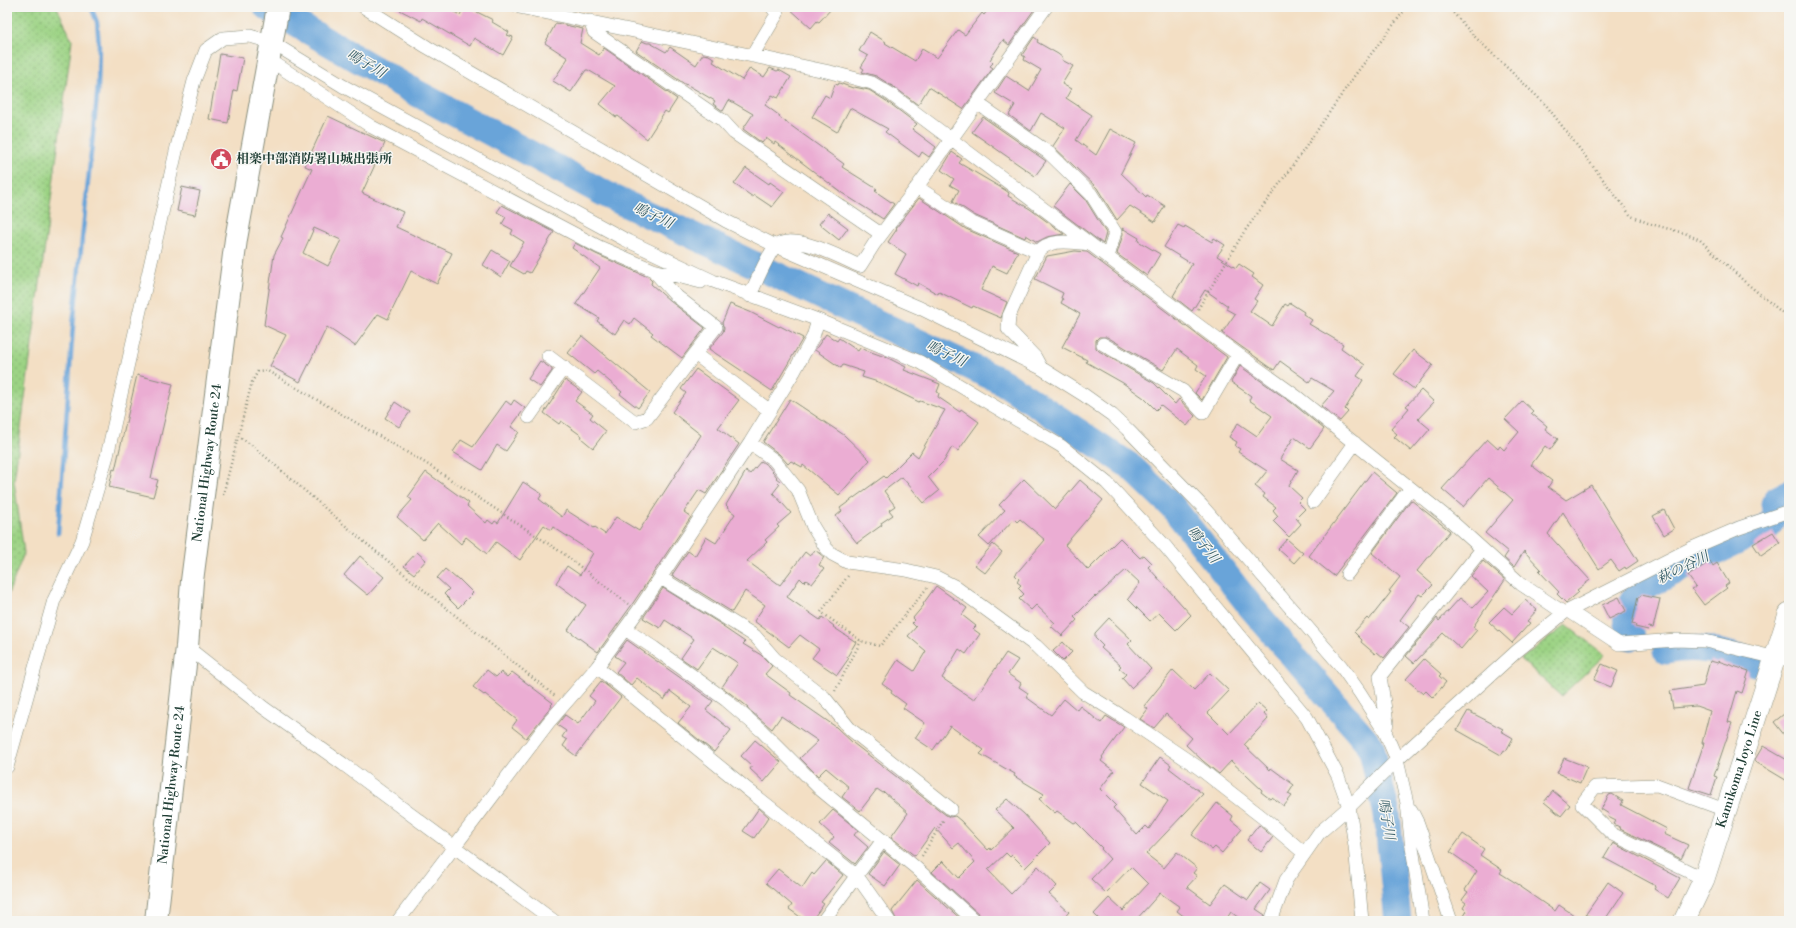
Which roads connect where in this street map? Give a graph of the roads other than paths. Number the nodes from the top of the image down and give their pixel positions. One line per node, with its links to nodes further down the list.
1 (278, 7): 7 (highway, National Highway Route 24)
2 (364, 7): 14 (street)
3 (518, 7): 6 (street)
4 (772, 7): 8 (street)
5 (1046, 7): 9 (street)
6 (590, 21): 8 (street); 12 (street)
7 (270, 51): 17 (street); 18 (street); 40 (highway, National Highway Route 24); 45 (street)
8 (752, 56): 10 (street)
9 (977, 103): 10 (street); 16 (street)
10 (950, 139): 11 (street); 13 (street)
11 (917, 187): 12 (street); 15 (street)
12 (881, 234): 14 (street)
13 (1090, 244): 15 (street); 16 (street)
14 (774, 249): 19 (street); 26 (street)
15 (1038, 252): 26 (street)
16 (1108, 257): 23 (street)
17 (653, 270): 18 (street); 22 (street)
18 (713, 281): 19 (street)
19 (751, 293): 20 (street)
20 (818, 320): 27 (street); 47 (street)
21 (1103, 344): 23 (street)
22 (696, 354): 25 (street); 27 (street)
23 (1238, 354): 30 (street)
24 (548, 356): 25 (street)
25 (564, 368): 28 (street)
26 (1041, 368): 43 (street)
27 (770, 411): 29 (street)
28 (529, 417)
29 (750, 443): 36 (street); 52 (street)
30 (1355, 443): 31 (street); 32 (street)
31 (1410, 488): 34 (street); 35 (street)
32 (1313, 502)
33 (1789, 511): 37 (street)
34 (1482, 549): 37 (street); 43 (street)
35 (1347, 574)
36 (660, 578): 39 (street); 48 (street)
37 (1567, 612): 41 (street); 44 (street)
38 (1789, 614): 41 (main road, Kamikoma Joyo Line)
39 (625, 629): 42 (street); 50 (street)
40 (187, 647): 51 (street); 55 (highway, National Highway Route 24)
41 (1782, 659): 49 (main road, Kamikoma Joyo Line)
42 (597, 667): 51 (street); 53 (street)
43 (1385, 732): 44 (street)
44 (1393, 763): 46 (street); 47 (street)
45 (7, 767)
46 (1407, 803): 63 (street); 64 (street)
47 (1352, 804): 52 (street); 62 (street)
48 (951, 809)
49 (1725, 810): 54 (main road, Kamikoma Joyo Line); 54 (street)
50 (883, 840): 53 (street); 60 (street)
51 (455, 846): 56 (street); 57 (street)
52 (1304, 853): 61 (street)
53 (857, 876): 58 (street); 59 (street)
54 (1704, 879): 65 (main road, Kamikoma Joyo Line)
55 (156, 921)
56 (398, 921)
57 (554, 921)
58 (823, 921)
59 (889, 921)
60 (975, 921)
61 (1272, 921)
62 (1362, 921)
63 (1423, 921)
64 (1451, 921)
65 (1684, 921)

